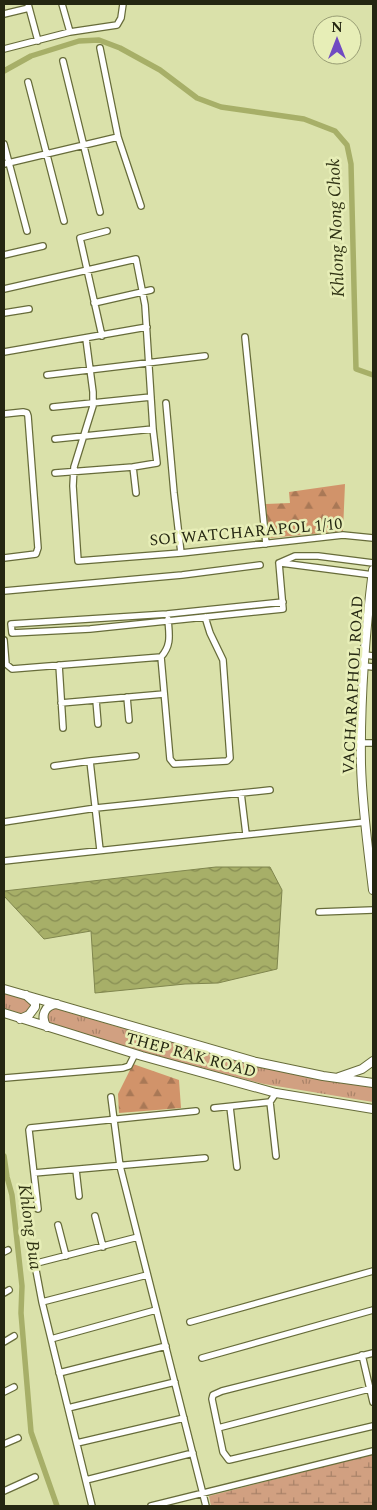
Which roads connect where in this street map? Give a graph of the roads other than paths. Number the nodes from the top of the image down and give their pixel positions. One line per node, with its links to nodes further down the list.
1 (62, 4): 5 (street)
2 (123, 4): 5 (street)
3 (29, 6): 4 (street); 6 (street)
4 (4, 14)
5 (70, 32): 6 (street)
6 (38, 41): 8 (street)
7 (100, 48): 11 (street)
8 (4, 49)
9 (62, 61): 13 (street)
10 (28, 82): 14 (street)
11 (118, 137): 13 (street); 16 (street)
12 (4, 144): 15 (street)
13 (83, 146): 14 (street); 17 (street)
14 (47, 155): 15 (street); 18 (street)
15 (6, 164): 19 (street)
16 (141, 206)
17 (100, 212)
18 (64, 221)
19 (26, 231)
20 (107, 231): 23 (street)
21 (43, 246): 22 (street)
22 (4, 255)
23 (86, 270): 24 (street); 26 (street); 27 (street)
24 (4, 289)
25 (151, 290): 26 (street)
26 (142, 292): 27 (street); 30 (street)
27 (94, 303): 31 (street)
28 (29, 309): 29 (street)
29 (4, 314)
30 (147, 327): 31 (street); 36 (street)
31 (102, 336): 33 (street)
32 (245, 337): 52 (street)
33 (86, 339): 34 (street); 37 (street)
34 (4, 352)
35 (205, 356): 36 (street)
36 (149, 362): 37 (street); 39 (street)
37 (90, 370): 38 (street); 40 (street)
38 (48, 375)
39 (151, 397): 40 (street); 44 (street)
40 (93, 402): 42 (street); 45 (street)
41 (166, 403): 53 (street)
42 (53, 407)
43 (4, 414): 54 (street)
44 (153, 429): 45 (street); 47 (street)
45 (82, 437): 46 (street); 48 (street)
46 (55, 439)
47 (134, 466): 48 (street); 50 (street)
48 (74, 472): 49 (street); 53 (street, SOI WATCHARAPOL 1/10)
49 (55, 473)
50 (136, 493)
51 (373, 538): 52 (street, SOI WATCHARAPOL 1/10)
52 (266, 544): 53 (street, SOI WATCHARAPOL 1/10)
53 (182, 553)
54 (4, 558)
55 (279, 562): 56 (street); 59 (street); 62 (street)
56 (373, 563)
57 (260, 565): 60 (street)
58 (373, 570): 59 (main road, VACHARAPHOL ROAD)
59 (373, 575): 61 (main road, VACHARAPHOL ROAD)
60 (4, 591)
61 (371, 600): 70 (main road, VACHARAPHOL ROAD)
62 (283, 602): 63 (street); 65 (street)
63 (204, 609): 64 (street); 65 (street)
64 (167, 614): 66 (street); 67 (street)
65 (205, 618): 67 (street); 75 (street)
66 (90, 620): 68 (street); 68 (street)
67 (168, 622): 68 (street); 71 (street)
68 (90, 629)
69 (4, 640): 72 (street)
70 (369, 655): 73 (main road, VACHARAPHOL ROAD)
71 (161, 657): 72 (street); 75 (street)
72 (59, 665): 78 (street)
73 (364, 666): 74 (street); 82 (main road, VACHARAPHOL ROAD)
74 (373, 667)
75 (164, 694): 76 (street)
76 (128, 697): 77 (street); 79 (street)
77 (96, 700): 78 (street); 80 (street)
78 (62, 703): 81 (street)
79 (129, 720)
80 (98, 724)
81 (63, 728)
82 (361, 743): 83 (street); 91 (main road, VACHARAPHOL ROAD)
83 (373, 743)
84 (136, 756): 85 (street)
85 (90, 761): 86 (street); 89 (street)
86 (54, 766)
87 (270, 790): 88 (street)
88 (240, 793): 89 (street); 92 (street)
89 (96, 808): 90 (street); 93 (street)
90 (4, 822)
91 (366, 822): 92 (street); 95 (main road, VACHARAPHOL ROAD)
92 (246, 834): 93 (street)
93 (100, 850): 94 (street)
94 (4, 861)
95 (372, 861): 96 (main road, VACHARAPHOL ROAD)
96 (373, 890)
97 (373, 910): 98 (street)
98 (319, 912)
99 (4, 989): 100 (main road, THEP RAK ROAD)
100 (25, 994): 101 (main road, THEP RAK ROAD); 103 (main road)
101 (58, 1004): 104 (main road); 108 (main road, THEP RAK ROAD)
102 (4, 1014): 103 (main road, THEP RAK ROAD)
103 (20, 1019): 104 (main road, THEP RAK ROAD)
104 (47, 1028): 105 (main road, THEP RAK ROAD)
105 (135, 1054): 107 (street); 110 (main road, THEP RAK ROAD)
106 (373, 1061): 108 (main road)
107 (5, 1078)
108 (337, 1078): 109 (main road, THEP RAK ROAD)
109 (373, 1083)
110 (276, 1093): 112 (street); 115 (main road, THEP RAK ROAD)
111 (111, 1097): 119 (street)
112 (270, 1102): 113 (street); 120 (street)
113 (230, 1107): 114 (street); 123 (street)
114 (214, 1108)
115 (364, 1108): 116 (main road, THEP RAK ROAD); 118 (main road)
116 (373, 1109)
117 (196, 1111): 119 (street)
118 (373, 1115)
119 (113, 1119): 122 (street); 125 (street)
120 (276, 1156)
121 (205, 1158): 122 (street)
122 (120, 1166): 124 (street); 130 (street)
123 (237, 1168)
124 (76, 1170): 125 (street); 126 (street)
125 (34, 1173): 127 (street)
126 (79, 1196)
127 (38, 1209)
128 (95, 1216): 131 (street)
129 (58, 1225): 132 (street)
130 (138, 1237): 131 (street); 134 (street)
131 (103, 1247): 132 (street)
132 (66, 1256): 135 (street)
133 (373, 1270): 138 (street)
134 (147, 1275): 135 (street); 136 (street)
135 (42, 1302): 140 (street)
136 (156, 1310): 140 (street); 142 (street)
137 (373, 1310): 145 (street)
138 (190, 1322)
139 (14, 1336): 141 (street)
140 (51, 1339): 146 (street)
141 (4, 1342)
142 (166, 1346): 146 (street); 147 (street)
143 (373, 1353): 144 (street)
144 (362, 1355): 149 (street); 155 (street)
145 (202, 1358)
146 (59, 1373): 152 (street)
147 (174, 1382): 152 (street); 153 (street)
148 (14, 1388): 150 (street)
149 (372, 1388): 151 (street); 155 (street)
150 (4, 1392)
151 (373, 1402)
152 (68, 1408): 157 (street)
153 (184, 1418): 157 (street); 160 (street)
154 (373, 1426): 155 (street)
155 (218, 1428)
156 (18, 1438): 158 (street)
157 (77, 1443): 162 (street)
158 (4, 1444)
159 (373, 1451): 164 (street)
160 (193, 1453): 162 (street); 164 (street)
161 (35, 1477): 163 (street)
162 (86, 1480): 165 (street)
163 (4, 1491)
164 (203, 1493): 166 (street); 167 (street)
165 (92, 1506)
166 (151, 1506)
167 (206, 1506)

